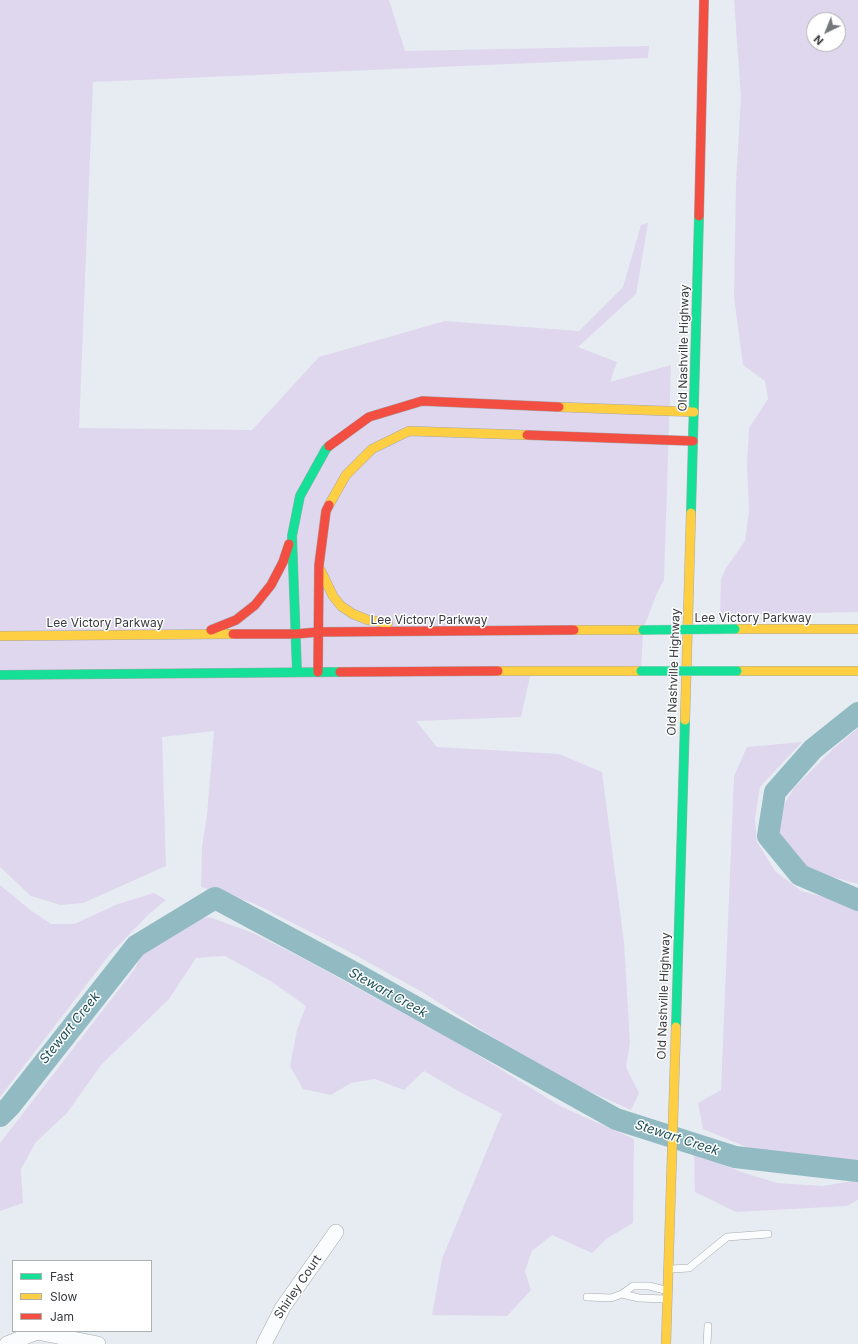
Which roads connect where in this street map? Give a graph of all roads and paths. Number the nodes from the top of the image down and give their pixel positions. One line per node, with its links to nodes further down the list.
1 (704, 0): 2 (main road, Old Nashville Highway)
2 (694, 412): 3 (main road, Old Nashville Highway); 4 (main road)
3 (693, 441): 5 (main road); 18 (main road, Old Nashville Highway)
4 (292, 536): 9 (main road); 10 (main road)
5 (319, 565): 7 (main road); 8 (main road)
6 (858, 629): 8 (main road, Lee Victory Parkway, bridge)
7 (318, 632): 8 (main road, Lee Victory Parkway); 10 (main road, Lee Victory Parkway); 14 (main road)
8 (532, 632)
9 (199, 634): 10 (main road, Lee Victory Parkway); 11 (main road, Lee Victory Parkway)
10 (296, 634): 13 (main road)
11 (0, 636)
12 (858, 671): 14 (main road, bridge)
13 (297, 672): 14 (main road); 15 (main road)
14 (318, 672)
15 (0, 675)
16 (336, 1232): 25 (street, Shirley Court)
17 (768, 1234): 18 (lane)
18 (668, 1269): 20 (main road, Old Nashville Highway)
19 (622, 1294): 20 (lane); 20 (lane); 21 (lane)
20 (667, 1295): 26 (main road, Old Nashville Highway)
21 (587, 1297)
22 (708, 1326): 27 (lane)
23 (7, 1344): 24 (street)
24 (98, 1344)
25 (264, 1344)
26 (666, 1344)
27 (707, 1344)

